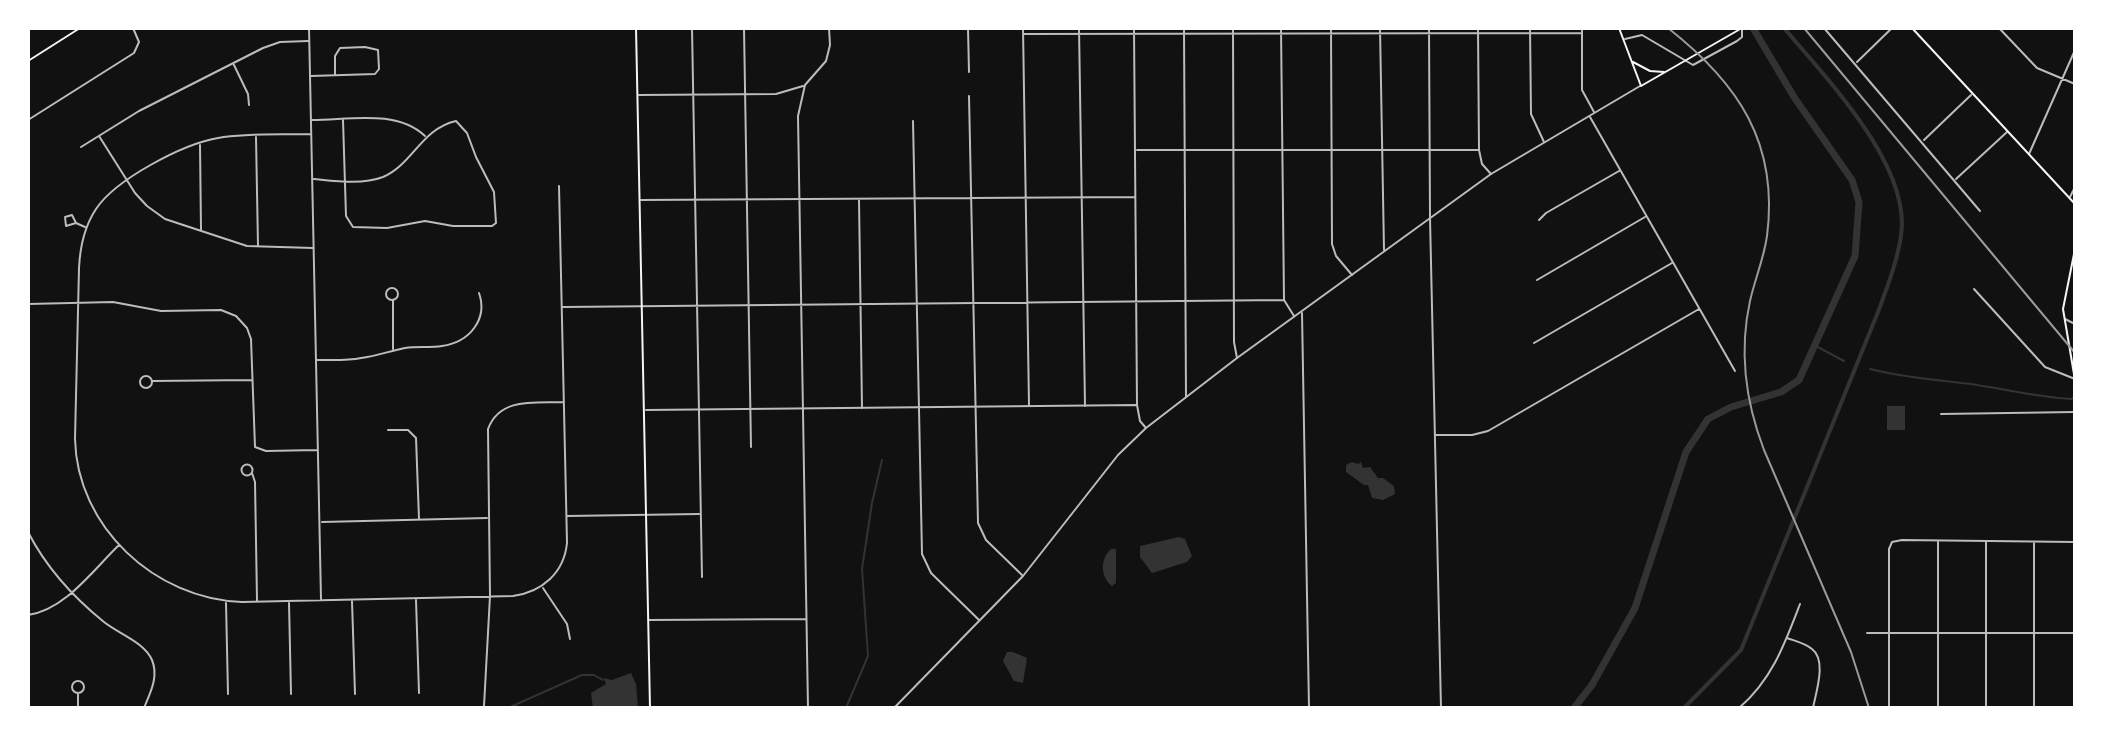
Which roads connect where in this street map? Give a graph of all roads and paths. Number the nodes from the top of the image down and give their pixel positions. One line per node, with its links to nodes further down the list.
1 (80, 28): 42 (main road)
2 (133, 28): 62 (street)
3 (309, 28): 40 (street)
4 (636, 28): 57 (main road)
5 (692, 28): 54 (street)
6 (744, 28): 55 (street)
7 (829, 28): 52 (street)
8 (968, 28): 46 (street)
9 (1023, 28): 31 (street)
10 (1079, 28): 32 (street)
11 (1134, 28): 33 (street)
12 (1184, 28): 34 (street)
13 (1233, 28): 35 (street)
14 (1281, 28): 36 (street)
15 (1331, 28): 37 (street)
16 (1380, 28): 38 (street)
17 (1429, 28): 27 (street)
18 (1478, 28): 28 (street)
19 (1530, 28): 29 (street)
20 (1582, 28): 30 (street)
21 (1619, 28): 39 (main road)
22 (1742, 28): 39 (street); 47 (main road)
23 (1824, 28): 45 (street)
24 (1892, 28): 45 (street)
25 (1912, 28): 56 (main road)
26 (1999, 28): 50 (street)
27 (1429, 33): 28 (street); 38 (street); 81 (street)
28 (1478, 33): 29 (street); 82 (street)
29 (1530, 33): 30 (street); 73 (street)
30 (1582, 33): 60 (street)
31 (1023, 34): 32 (street); 93 (street)
32 (1079, 34): 33 (street); 94 (street)
33 (1134, 34): 34 (street); 75 (street)
34 (1184, 34): 35 (street); 76 (street)
35 (1233, 34): 36 (street); 77 (street)
36 (1281, 34): 37 (street); 78 (street)
37 (1331, 34): 38 (street); 79 (street)
38 (1380, 34): 80 (street)
39 (1624, 40): 43 (main road)
40 (310, 41): 44 (street); 49 (street)
41 (2075, 50): 50 (street)
42 (28, 61)
43 (1632, 61): 47 (main road); 53 (main road)
44 (233, 63): 59 (street); 69 (street)
45 (1856, 63): 71 (street)
46 (969, 72)
47 (1666, 72): 53 (main road)
48 (335, 75): 48 (street); 49 (street)
49 (310, 76): 63 (street)
50 (2062, 79): 51 (street); 83 (street)
51 (2075, 84)
52 (805, 85): 55 (street); 96 (street)
53 (1641, 86): 60 (street)
54 (693, 94): 55 (street); 57 (street); 99 (street)
55 (745, 94): 100 (street)
56 (1972, 94): 66 (main road); 71 (street)
57 (638, 95): 102 (main road)
58 (969, 96): 92 (street)
59 (249, 105)
60 (1594, 112): 61 (street)
61 (1589, 116): 73 (street); 84 (street)
62 (28, 120)
63 (311, 120): 64 (street); 67 (street)
64 (343, 120): 70 (street); 89 (street)
65 (913, 121): 97 (street)
66 (2007, 132): 83 (main road); 87 (street)
67 (311, 134): 68 (street); 86 (street)
68 (255, 135): 72 (street); 111 (street)
69 (99, 136): 74 (street); 88 (street)
70 (426, 137): 89 (street); 89 (street)
71 (1923, 141): 87 (street)
72 (200, 142): 88 (street); 110 (street)
73 (1544, 142): 85 (street)
74 (81, 147)
75 (1136, 150): 76 (street); 95 (street)
76 (1184, 150): 77 (street); 124 (street)
77 (1233, 150): 78 (street); 120 (street)
78 (1282, 150): 79 (street); 121 (street)
79 (1331, 150): 80 (street); 116 (street)
80 (1380, 150): 81 (street); 114 (street)
81 (1430, 150): 82 (street); 106 (street)
82 (1479, 150): 85 (street)
83 (2028, 155): 98 (main road)
84 (1620, 171): 105 (street); 107 (street)
85 (1491, 174): 106 (street)
86 (312, 179): 89 (street); 112 (street)
87 (1955, 180): 104 (street)
88 (127, 181): 109 (street); 110 (street)
89 (345, 181)
90 (559, 186): 136 (street)
91 (2075, 187): 98 (street)
92 (971, 197): 93 (street); 97 (street); 125 (street)
93 (1026, 197): 94 (street); 126 (street)
94 (1082, 197): 95 (street); 127 (street)
95 (1135, 197): 123 (street)
96 (799, 198): 100 (street); 101 (street); 133 (street)
97 (914, 198): 101 (street); 130 (street)
98 (2069, 198): 103 (main road)
99 (695, 199): 100 (street); 102 (street); 135 (street)
100 (746, 199): 132 (street)
101 (859, 199): 129 (street)
102 (640, 200): 134 (main road)
103 (2075, 204)
104 (1980, 211)
105 (1646, 217): 115 (street); 117 (street)
106 (1430, 218): 114 (street); 166 (street)
107 (1539, 220)
108 (76, 223): 109 (street)
109 (86, 228): 128 (street)
110 (201, 231): 111 (street)
111 (258, 247): 112 (street)
112 (314, 248): 145 (street)
113 (2075, 249): 140 (main road)
114 (1384, 252): 116 (street)
115 (1673, 263): 137 (street); 142 (street)
116 (1352, 275): 138 (street)
117 (1537, 280)
118 (1974, 289): 148 (street)
119 (479, 293): 143 (street)
120 (1234, 300): 121 (street); 124 (street); 144 (street)
121 (1284, 300): 139 (street)
122 (393, 301): 143 (street)
123 (1136, 301): 124 (street); 127 (street); 152 (street)
124 (1185, 301): 150 (street)
125 (973, 302): 126 (street); 130 (street); 154 (street)
126 (1028, 302): 127 (street); 155 (street)
127 (1083, 302): 153 (street)
128 (78, 303): 131 (street); 147 (street); 181 (street)
129 (860, 303): 130 (street); 133 (street); 156 (street)
130 (917, 303): 157 (street)
131 (28, 304)
132 (748, 304): 133 (street); 135 (street); 158 (street)
133 (801, 304): 159 (street)
134 (642, 305): 135 (street); 136 (street); 160 (main road)
135 (697, 305): 161 (street)
136 (562, 307): 151 (street)
137 (1699, 309): 146 (street); 166 (street)
138 (1302, 312): 139 (street); 217 (street)
139 (1295, 316): 144 (street)
140 (2064, 318): 141 (street); 148 (main road)
141 (2075, 324)
142 (1534, 343)
143 (393, 350): 145 (street)
144 (1237, 358): 150 (street)
145 (316, 360): 168 (street)
146 (1735, 371)
147 (253, 380): 149 (street); 168 (street)
148 (2075, 380)
149 (152, 381)
150 (1186, 397): 164 (street)
151 (564, 402): 172 (street); 173 (street)
152 (1137, 405): 153 (street); 164 (street)
153 (1085, 406): 155 (street)
154 (975, 407): 155 (street); 157 (street); 182 (street)
155 (1029, 407)
156 (862, 408): 157 (street); 159 (street)
157 (918, 408): 197 (street)
158 (750, 409): 159 (street); 161 (street); 167 (street)
159 (803, 409): 195 (street)
160 (644, 410): 161 (street); 171 (main road)
161 (699, 410): 170 (street)
162 (2075, 412): 163 (street)
163 (1941, 414)
164 (1146, 428): 182 (street)
165 (388, 430): 174 (street)
166 (1435, 435): 218 (street)
167 (751, 447)
168 (318, 450): 175 (street)
169 (252, 473): 192 (street)
170 (701, 514): 171 (street); 183 (street)
171 (646, 515): 172 (street); 196 (main road)
172 (567, 516): 184 (street)
173 (488, 518): 174 (street); 186 (street)
174 (419, 520): 175 (street)
175 (319, 522): 188 (street)
176 (28, 532): 185 (street)
177 (1938, 542): 178 (street); 202 (street); 203 (street)
178 (1986, 542): 179 (street); 199 (street)
179 (2034, 542): 180 (street); 200 (street)
180 (2075, 542)
181 (120, 544): 185 (street); 190 (street)
182 (1023, 576): 197 (street)
183 (702, 577)
184 (542, 587): 186 (street); 205 (street)
185 (71, 592): 194 (street); 213 (street)
186 (490, 596): 187 (street); 211 (street)
187 (416, 598): 189 (street); 207 (street)
188 (321, 600): 189 (street); 191 (street)
189 (352, 600): 210 (street)
190 (226, 601): 192 (street); 208 (street)
191 (289, 601): 192 (street); 209 (street)
192 (257, 602)
193 (1800, 604): 204 (street)
194 (28, 615)
195 (806, 619): 196 (street); 215 (street)
196 (648, 620): 214 (main road)
197 (980, 621): 216 (street)
198 (1867, 633): 202 (street)
199 (1985, 633): 200 (street); 203 (street); 223 (street)
200 (2034, 633): 201 (street); 224 (street)
201 (2075, 633)
202 (1888, 634): 203 (street); 221 (street)
203 (1938, 634): 222 (street)
204 (1787, 638): 219 (street); 220 (street)
205 (570, 639)
206 (78, 693): 212 (street)
207 (419, 693)
208 (228, 694)
209 (291, 694)
210 (355, 694)
211 (484, 706)
212 (78, 708)
213 (144, 708)
214 (650, 708)
215 (808, 708)
216 (894, 708)
217 (1309, 708)
218 (1441, 708)
219 (1739, 708)
220 (1813, 708)
221 (1889, 708)
222 (1938, 708)
223 (1986, 708)
224 (2034, 708)

